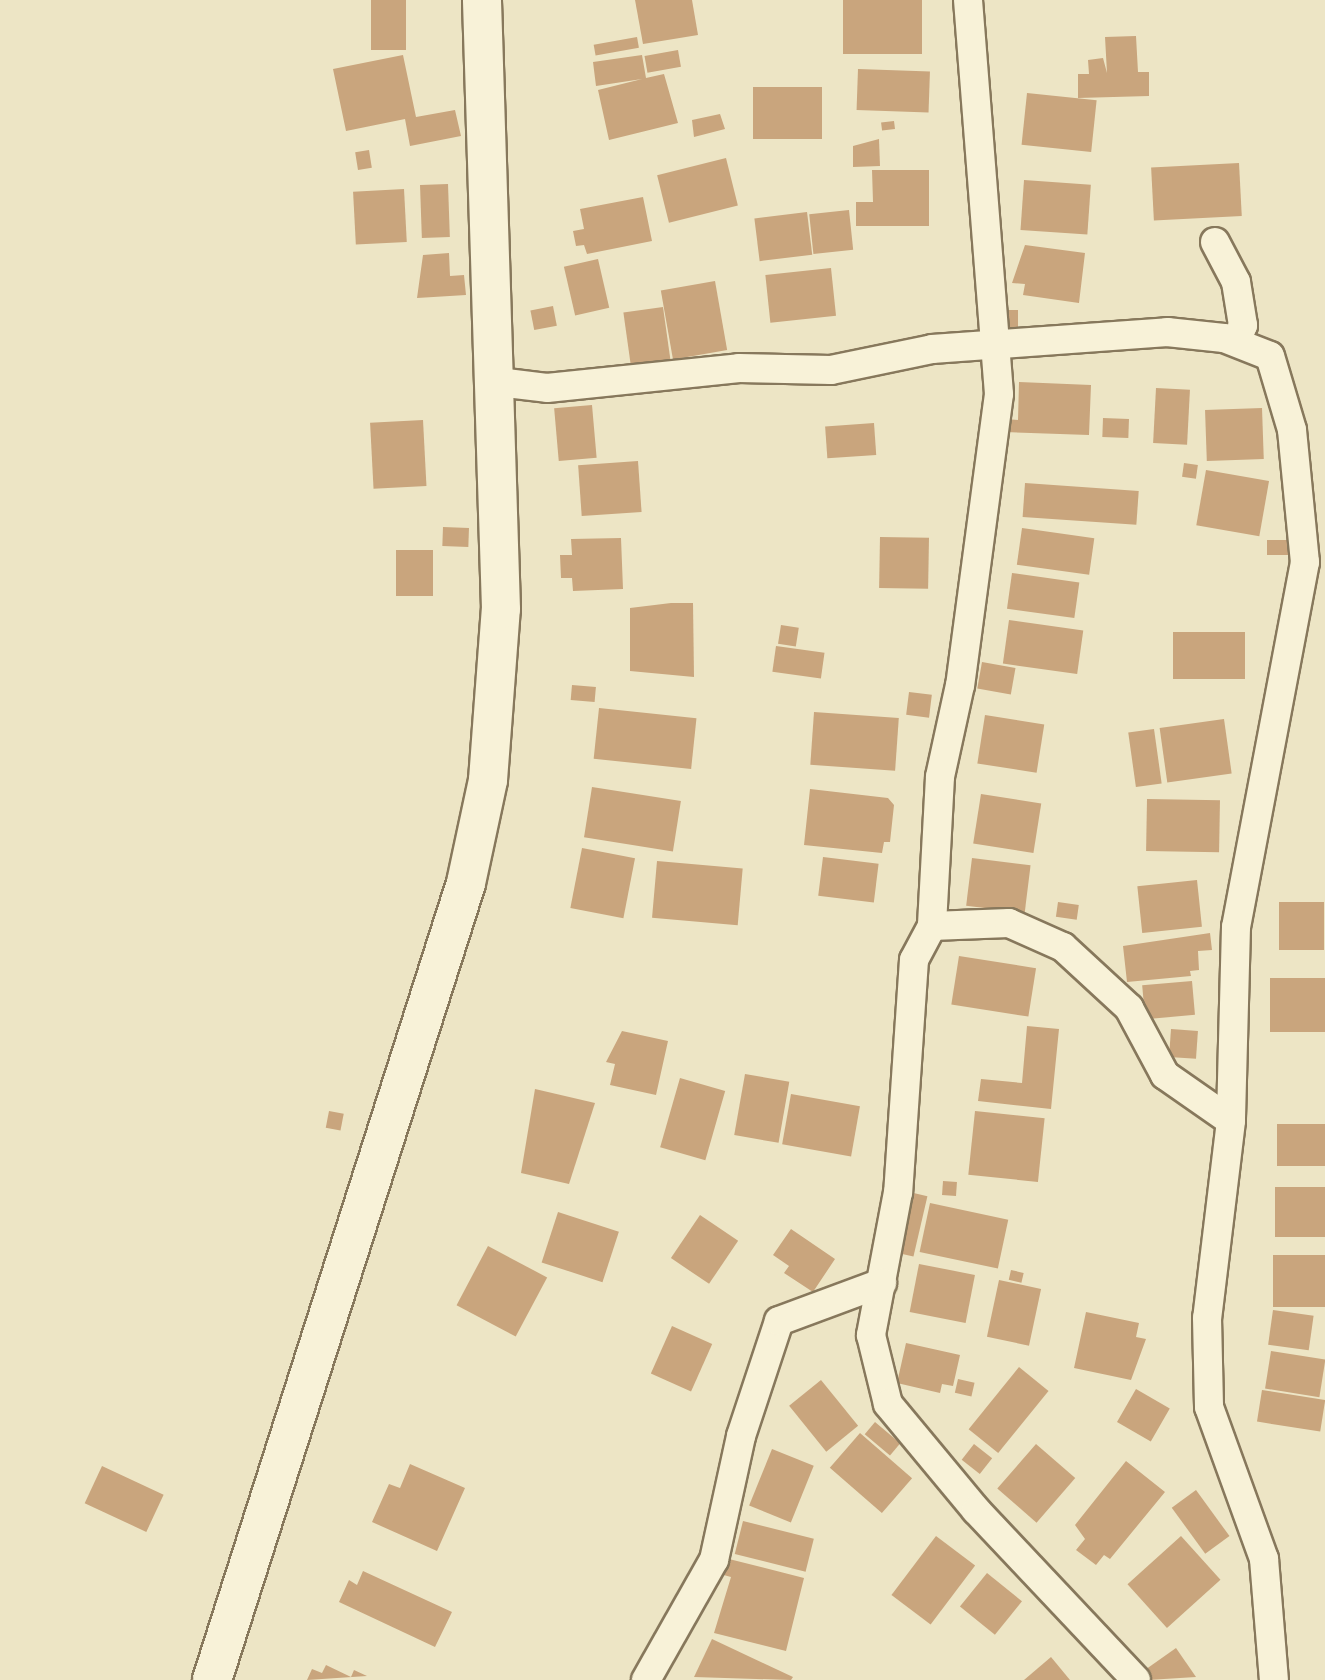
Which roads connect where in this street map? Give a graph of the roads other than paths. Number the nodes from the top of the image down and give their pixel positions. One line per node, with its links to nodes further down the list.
1 (482, 0): 6 (street)
2 (968, 0): 5 (street)
3 (1215, 242): 4 (street)
4 (1236, 342): 5 (street); 8 (street)
5 (995, 349): 6 (street); 7 (street)
6 (498, 382): 12 (street)
7 (933, 926): 8 (street); 9 (street)
8 (1231, 1121): 15 (street)
9 (882, 1283): 10 (street); 11 (street)
10 (819, 1305): 11 (street); 13 (street)
11 (871, 1335): 14 (street)
12 (212, 1680)
13 (646, 1680)
14 (1136, 1680)
15 (1274, 1680)

